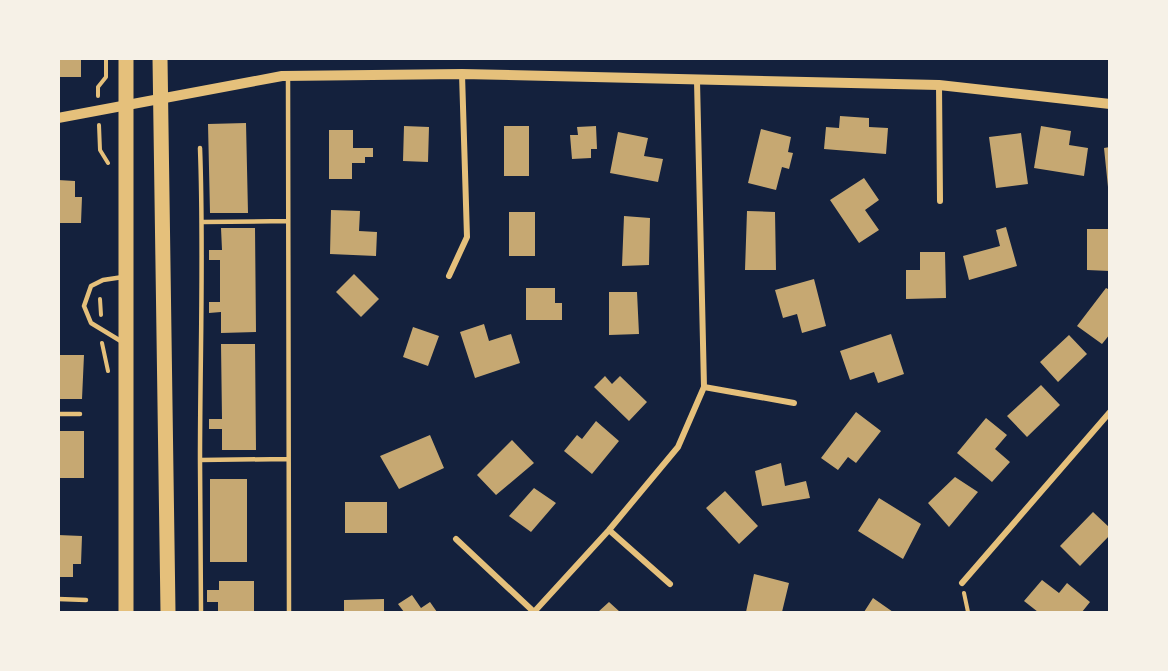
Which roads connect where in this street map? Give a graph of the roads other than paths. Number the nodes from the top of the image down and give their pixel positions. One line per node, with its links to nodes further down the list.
1 (126, 58): 9 (main road)
2 (160, 58): 7 (main road)
3 (462, 74): 4 (street); 5 (street); 15 (street)
4 (288, 76): 7 (street); 13 (lane)
5 (697, 81): 6 (street); 18 (street)
6 (939, 85): 8 (street); 12 (street)
7 (159, 101): 9 (street); 32 (main road)
8 (1110, 104)
9 (126, 105): 10 (street); 16 (main road)
10 (58, 118)
11 (200, 148): 14 (lane)
12 (940, 201)
13 (288, 221): 14 (lane); 23 (lane)
14 (203, 222): 24 (lane)
15 (449, 276)
16 (126, 277): 17 (main road); 17 (lane)
17 (126, 344): 31 (main road)
18 (704, 387): 19 (street); 25 (street)
19 (794, 403)
20 (1110, 412): 28 (street)
21 (58, 414): 22 (lane)
22 (80, 414)
23 (288, 459): 24 (lane); 34 (lane)
24 (200, 460): 33 (lane)
25 (609, 530): 27 (street); 35 (street)
26 (456, 539): 35 (street)
27 (670, 584)
28 (962, 584)
29 (58, 599): 30 (lane)
30 (86, 600)
31 (126, 612)
32 (168, 612)
33 (201, 612)
34 (288, 612)
35 (534, 612)

